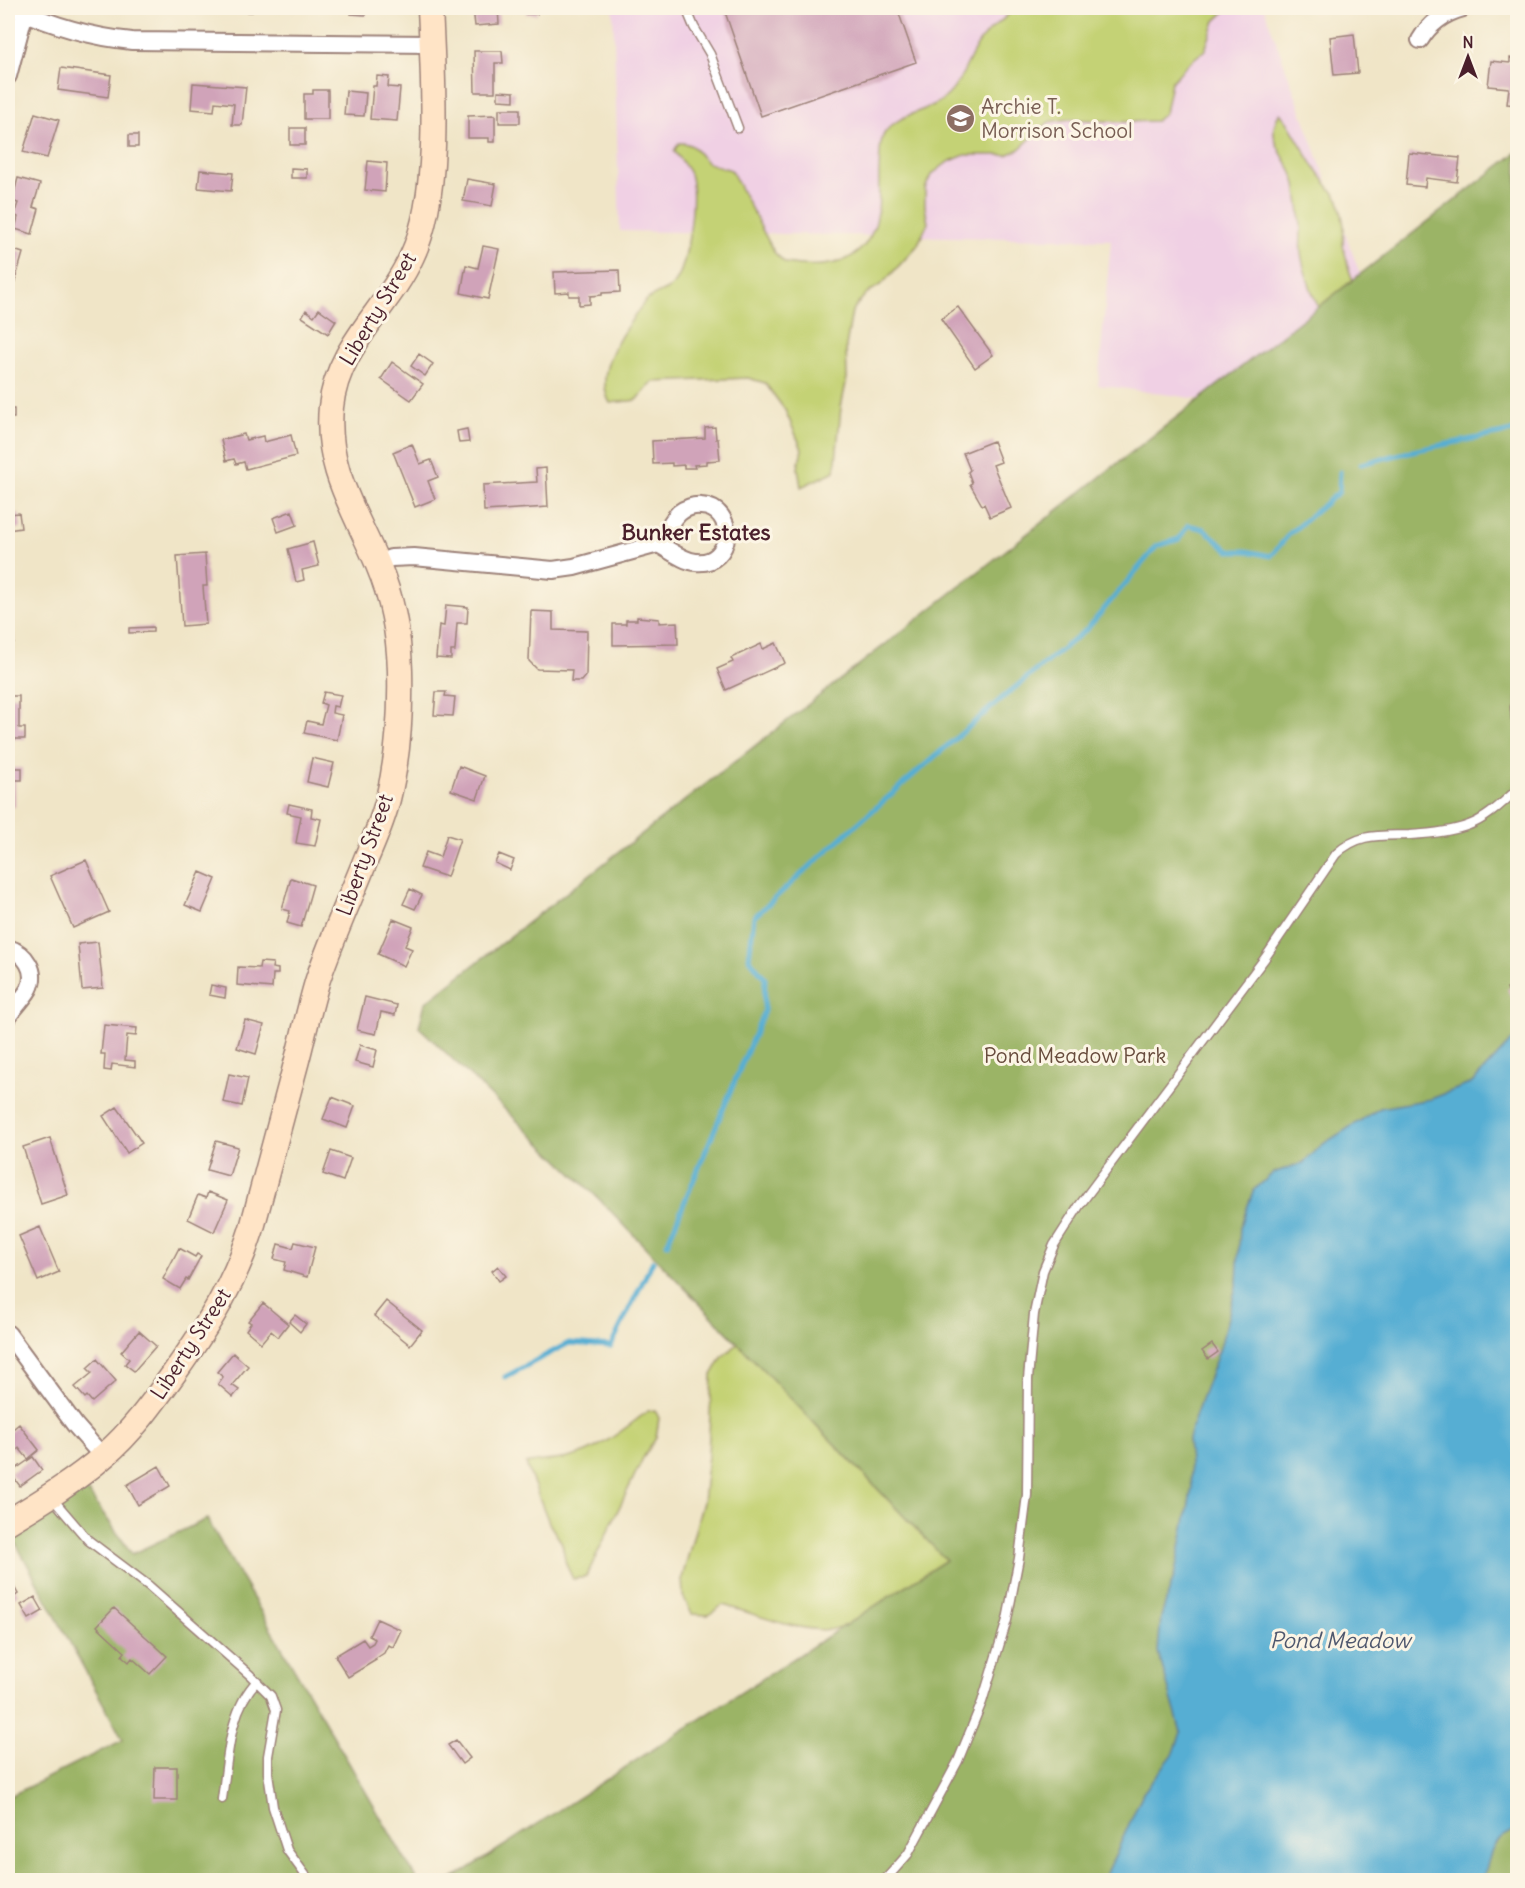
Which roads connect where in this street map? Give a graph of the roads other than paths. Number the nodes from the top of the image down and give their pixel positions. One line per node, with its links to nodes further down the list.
1 (430, 8): 6 (main road, Liberty Street)
2 (686, 8): 8 (lane)
3 (1463, 8): 5 (street)
4 (22, 9): 6 (street); 7 (street)
5 (1420, 40)
6 (432, 44): 10 (main road, Liberty Street)
7 (8, 76)
8 (738, 128)
9 (658, 544): 10 (street)
10 (377, 563): 17 (main road, Liberty Street)
11 (1518, 704): 12 (lane)
12 (1518, 722)
13 (1518, 789): 23 (lane)
14 (8, 948): 15 (street)
15 (8, 1016)
16 (8, 1334): 17 (street)
17 (103, 1457): 18 (main road, Liberty Street)
18 (50, 1495): 19 (main road, Liberty Street); 20 (lane)
19 (8, 1522)
20 (256, 1682): 21 (lane); 22 (lane)
21 (222, 1799)
22 (309, 1881)
23 (885, 1881)

